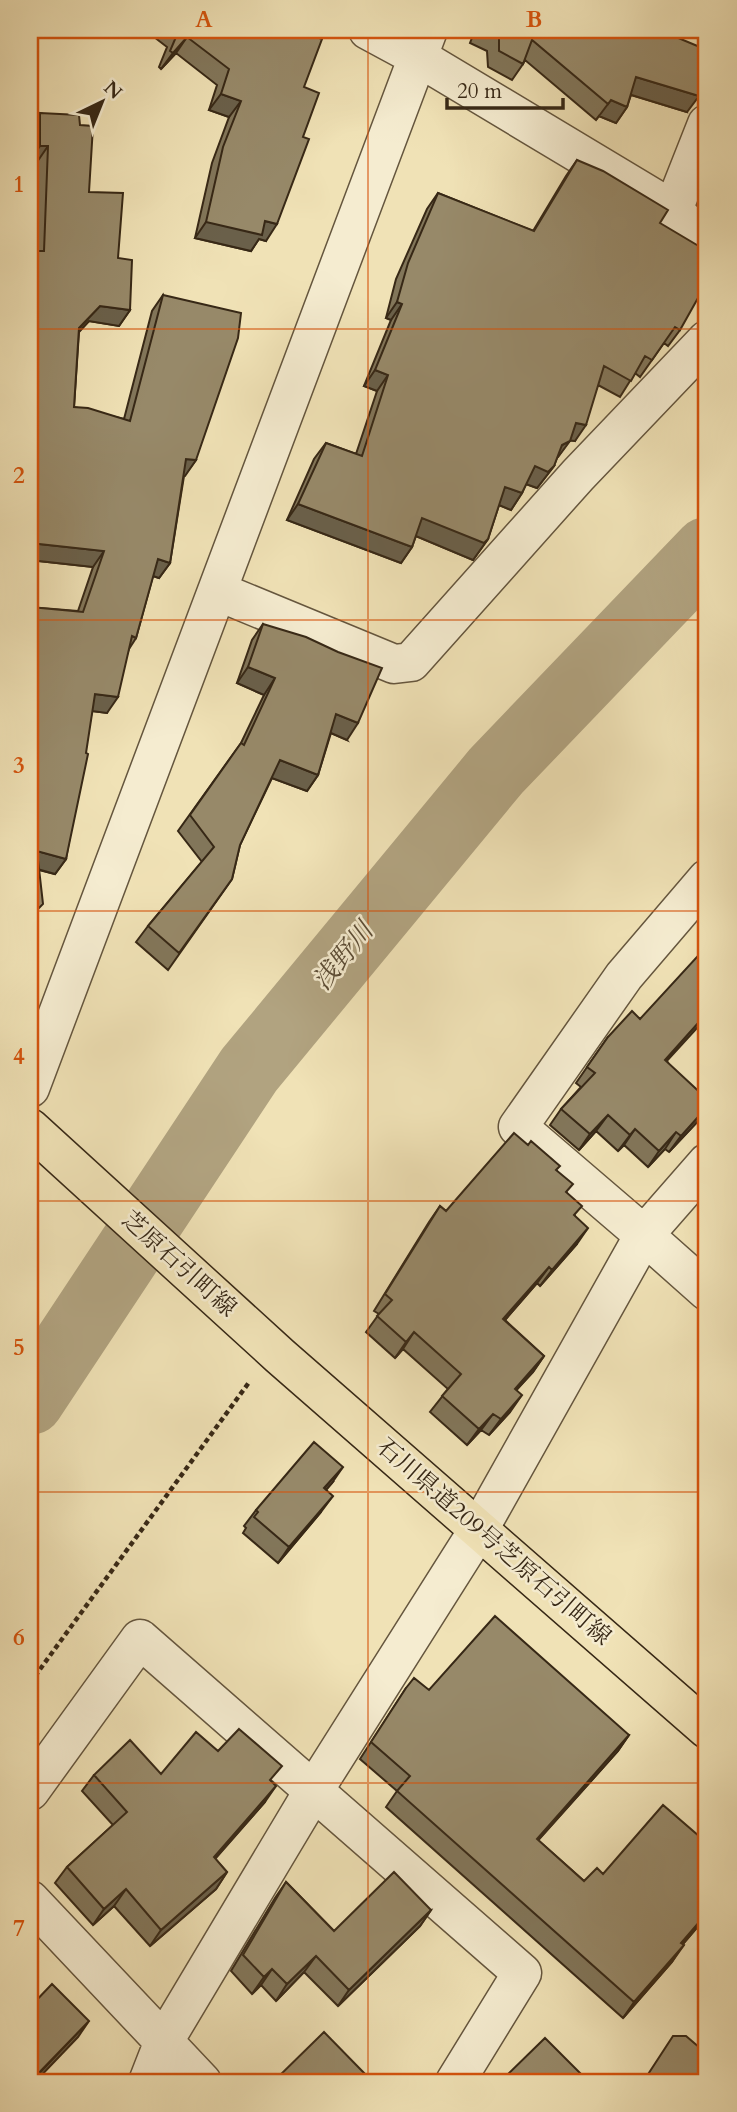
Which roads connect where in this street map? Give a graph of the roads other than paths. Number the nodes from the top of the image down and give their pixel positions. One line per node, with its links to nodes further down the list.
1 (368, 30): 2 (street)
2 (423, 43): 4 (street); 7 (street)
3 (707, 124): 4 (street)
4 (673, 210): 5 (street)
5 (707, 244)
6 (707, 340): 7 (street)
7 (217, 591): 9 (street)
8 (707, 879): 12 (street)
9 (30, 1088)
10 (30, 1128): 14 (main road, 芝原石引町線)
11 (707, 1163): 12 (street)
12 (644, 1235): 13 (street); 15 (street)
13 (707, 1291)
14 (265, 1368): 15 (main road, 石川県道209号芝原石引町線)
15 (479, 1529): 16 (main road, 石川県道209号芝原石引町線); 17 (street)
16 (707, 1729)
17 (314, 1790): 18 (street); 20 (street); 23 (street)
18 (30, 1791)
19 (30, 1900): 20 (street)
20 (164, 2041): 21 (street); 22 (street)
21 (148, 2082)
22 (202, 2082)
23 (455, 2082)

